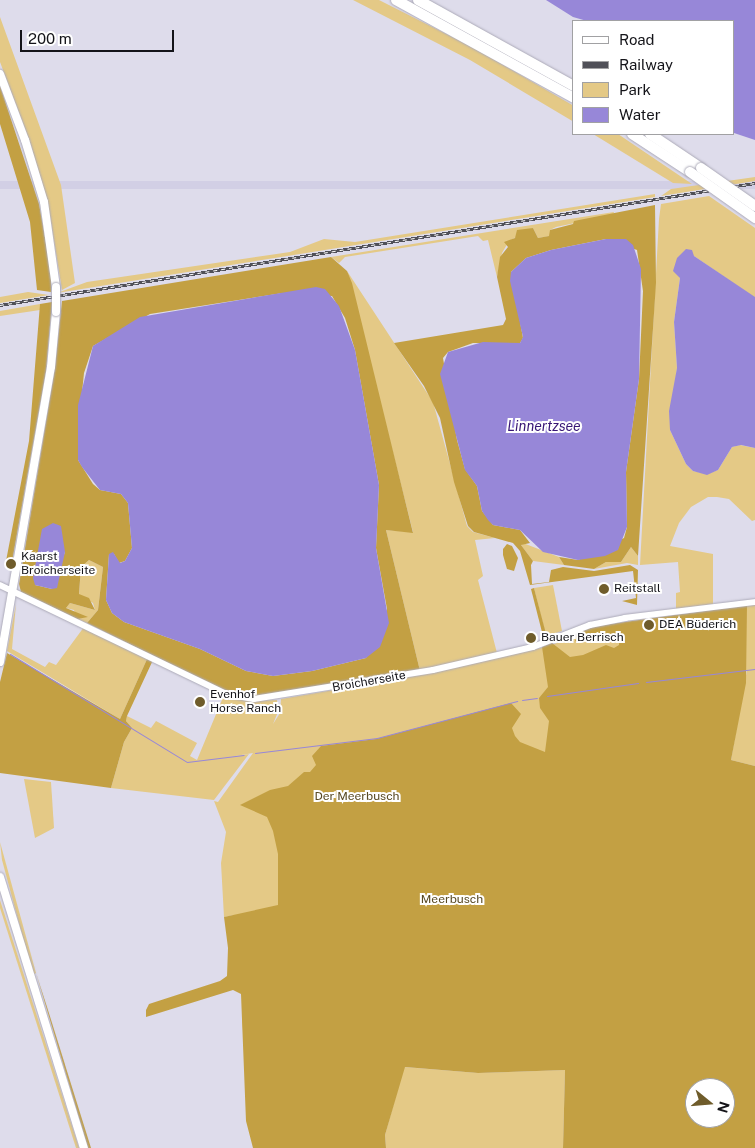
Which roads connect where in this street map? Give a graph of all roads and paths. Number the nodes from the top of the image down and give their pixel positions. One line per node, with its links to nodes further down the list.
1 (396, 0): 5 (highway)
2 (418, 0): 4 (highway)
3 (0, 74): 11 (main road, bridge)
4 (572, 85)
5 (572, 97)
6 (634, 135): 9 (highway, bridge)
7 (652, 135): 8 (highway, bridge)
8 (755, 206)
9 (755, 218)
10 (0, 585): 11 (street, Broicherseite)
11 (12, 591): 12 (street, Broicherseite); 13 (main road)
12 (755, 602)
13 (0, 662)
14 (0, 877): 15 (main road)
15 (84, 1148)

